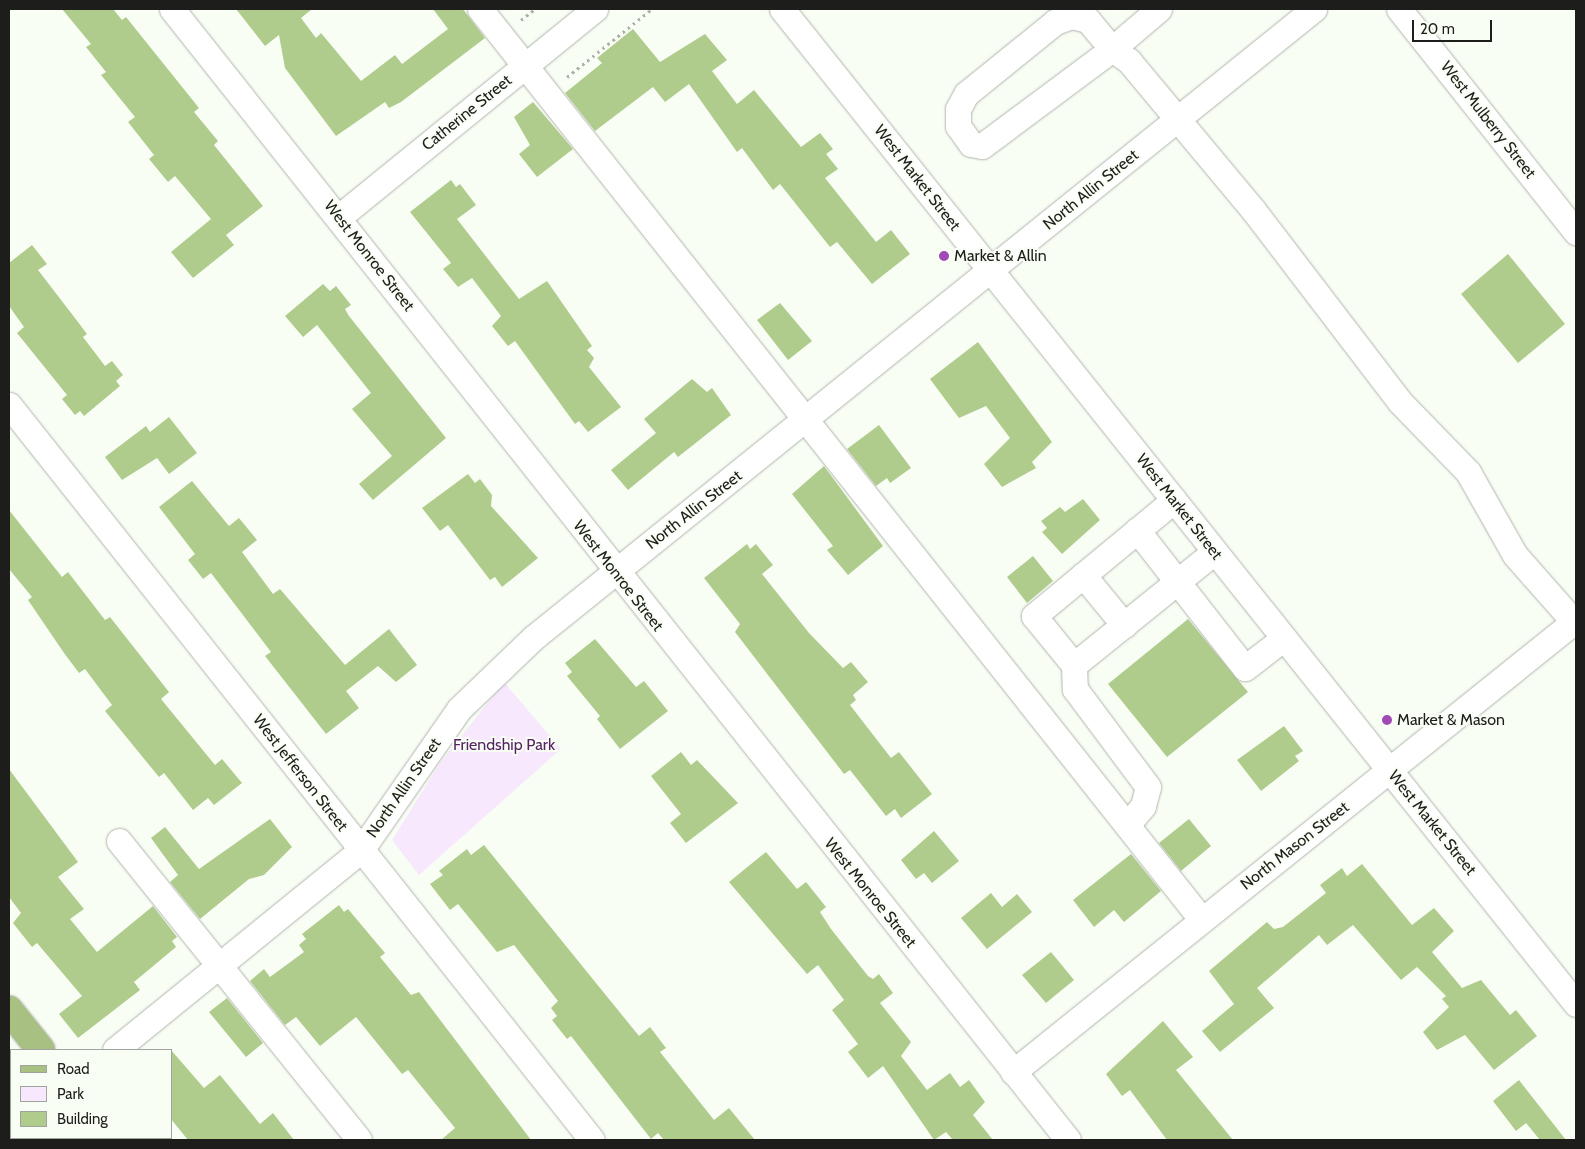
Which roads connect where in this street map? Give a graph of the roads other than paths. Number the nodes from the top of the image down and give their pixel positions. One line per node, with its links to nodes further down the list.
1 (172, 9): 11 (street, West Monroe Street)
2 (480, 9): 9 (street)
3 (595, 9): 9 (street, Catherine Street)
4 (782, 9): 13 (street, West Market Street)
5 (1159, 9): 8 (street)
6 (1314, 9): 10 (street, North Allin Street)
7 (1399, 9): 12 (street, West Mulberry Street)
8 (1112, 49): 8 (street); 10 (street)
9 (525, 66): 11 (street, Catherine Street); 15 (street)
10 (1180, 118): 13 (street, North Allin Street); 22 (street)
11 (338, 217): 19 (street, West Monroe Street)
12 (1576, 232)
13 (990, 270): 15 (street, North Allin Street); 16 (street, West Market Street)
14 (9, 405): 29 (street, West Jefferson Street)
15 (807, 420): 19 (street, North Allin Street); 27 (street)
16 (1174, 500): 17 (street); 18 (street, West Market Street)
17 (1137, 530): 20 (street); 21 (street)
18 (1214, 552): 21 (street); 24 (street, West Market Street)
19 (615, 572): 29 (street, North Allin Street); 36 (street, West Monroe Street)
20 (1083, 575): 23 (street); 25 (street)
21 (1177, 582): 23 (street); 24 (street)
22 (1575, 621): 26 (street, North Mason Street)
23 (1124, 625): 25 (street)
24 (1284, 638): 26 (street, West Market Street)
25 (1074, 665): 27 (street)
26 (1391, 770): 30 (street, North Mason Street); 32 (street, West Market Street)
27 (1128, 825): 30 (street)
28 (120, 841): 31 (street)
29 (361, 850): 31 (street, North Allin Street); 38 (street, West Jefferson Street)
30 (1202, 920): 36 (street, North Mason Street)
31 (220, 966): 35 (street, North Allin Street); 37 (street)
32 (1576, 1004)
33 (9, 1010): 34 (main road)
34 (40, 1049)
35 (116, 1049)
36 (1012, 1072): 39 (street, West Monroe Street)
37 (359, 1140)
38 (592, 1140)
39 (1068, 1140)

